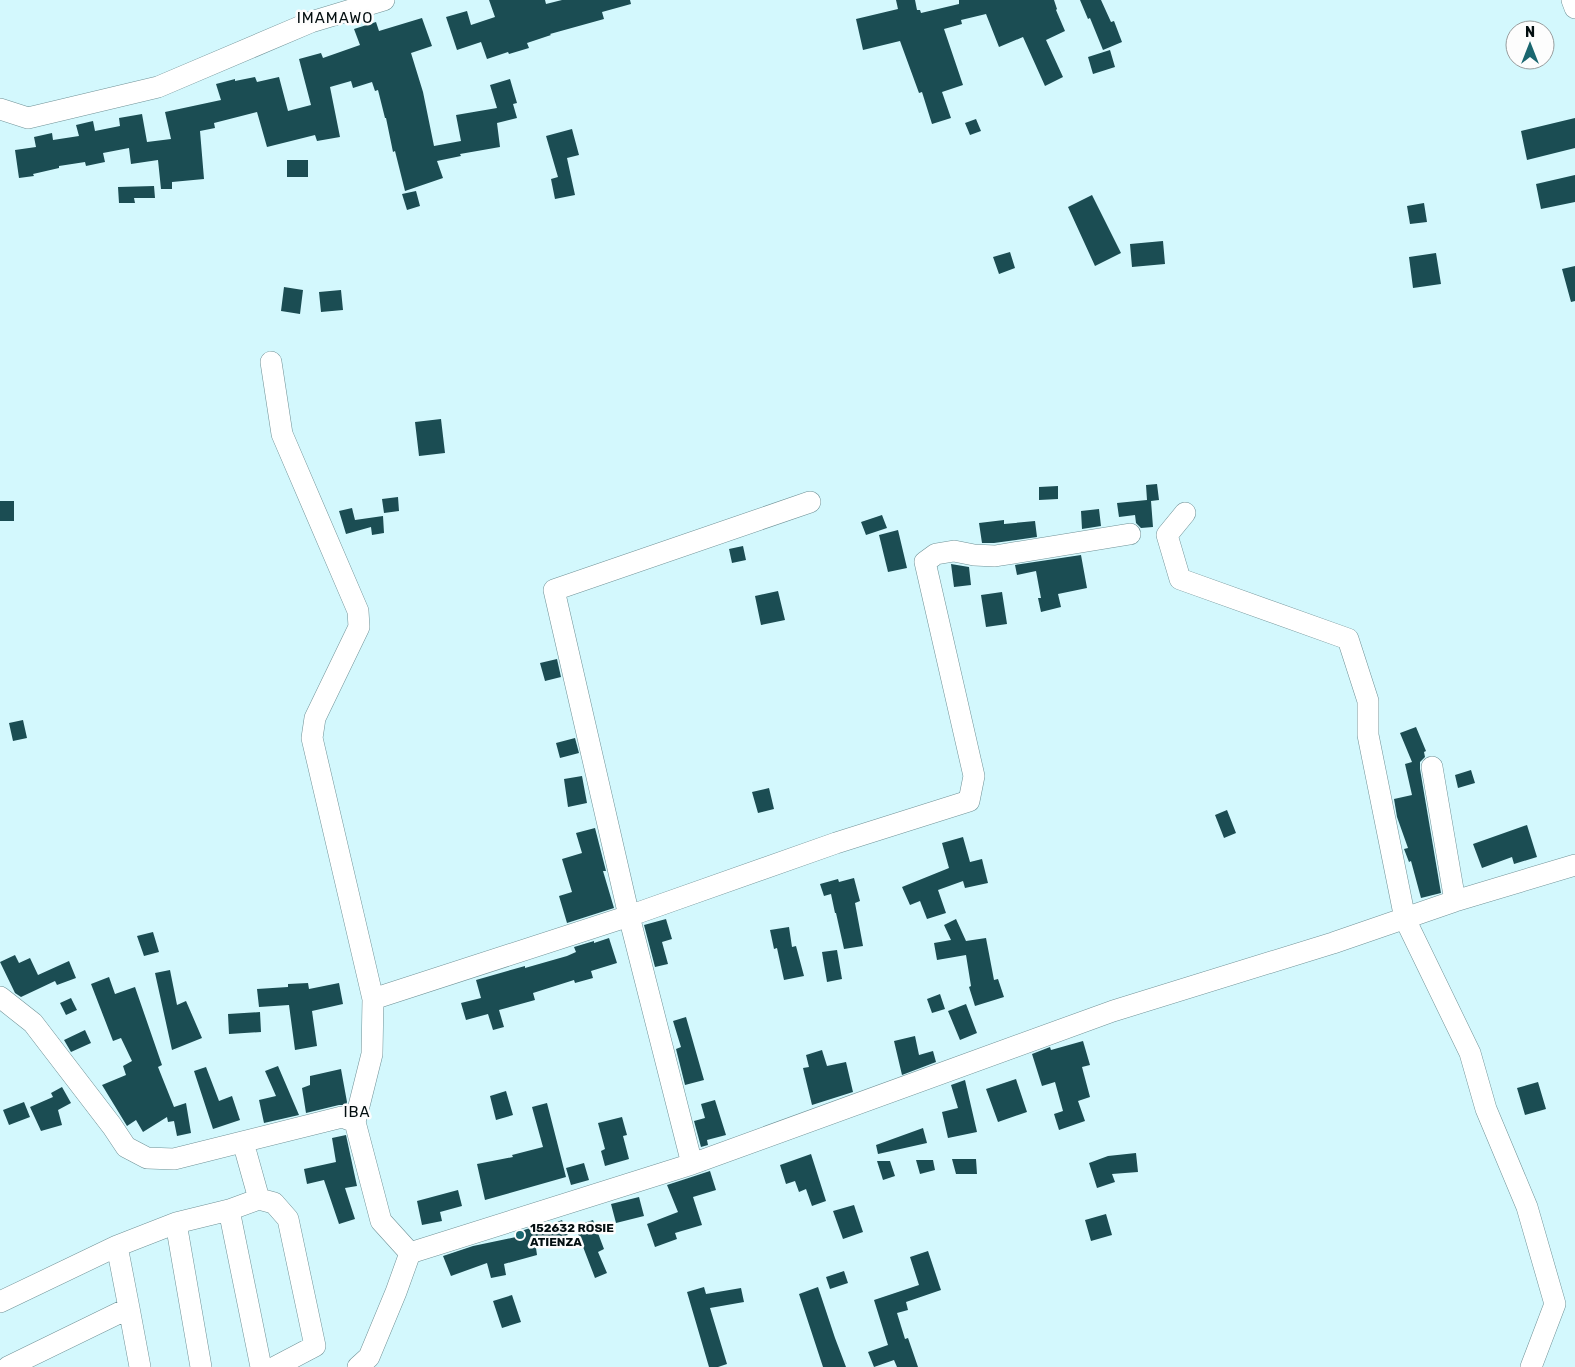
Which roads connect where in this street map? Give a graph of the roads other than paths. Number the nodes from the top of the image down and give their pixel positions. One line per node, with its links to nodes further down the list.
1 (384, 0): 4 (street)
2 (1572, 0): 3 (street)
3 (1575, 8)
4 (0, 109)
5 (271, 362): 15 (street)
6 (810, 502): 12 (street)
7 (1185, 513): 13 (street)
8 (1130, 534): 12 (street)
9 (1432, 767): 11 (street)
10 (1575, 865): 11 (street)
11 (1456, 901): 13 (street)
12 (629, 916): 15 (street); 18 (street)
13 (1405, 919): 18 (street); 32 (street)
14 (0, 997): 17 (street)
15 (374, 999): 16 (street)
16 (355, 1122): 17 (street); 23 (street)
17 (243, 1142): 19 (street)
18 (692, 1164): 23 (street)
19 (259, 1199): 20 (street); 31 (street)
20 (229, 1210): 21 (street); 30 (street)
21 (176, 1223): 22 (street); 29 (street)
22 (117, 1246): 24 (street); 25 (street)
23 (410, 1253): 26 (street)
24 (0, 1302)
25 (129, 1308): 27 (street); 28 (street)
26 (367, 1364)
27 (8, 1367)
28 (140, 1367)
29 (201, 1367)
30 (261, 1367)
31 (274, 1367)
32 (1531, 1367)

